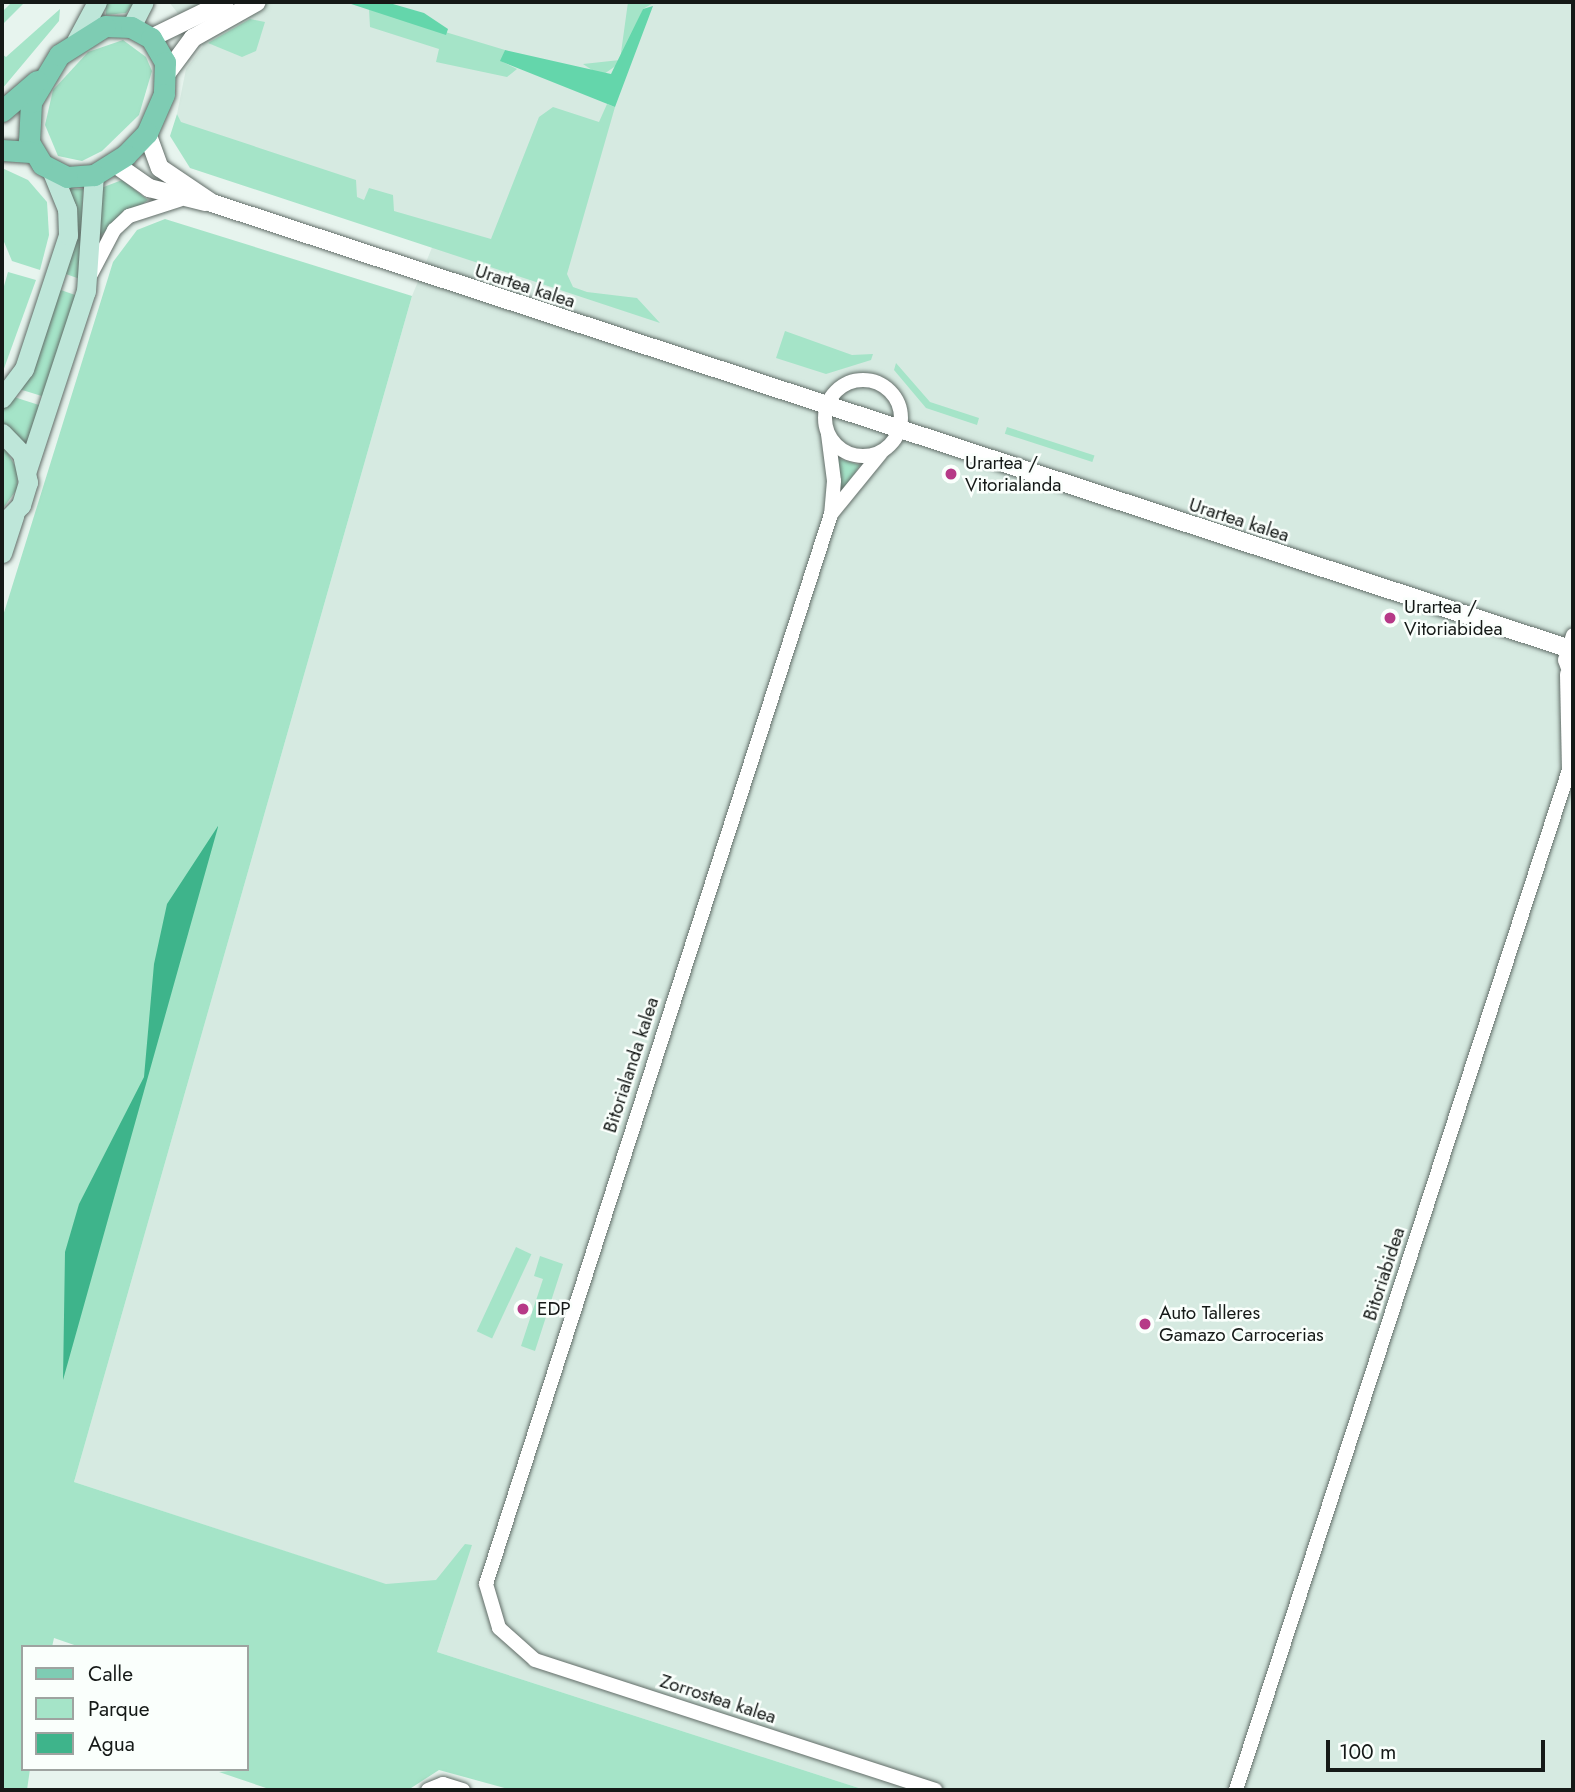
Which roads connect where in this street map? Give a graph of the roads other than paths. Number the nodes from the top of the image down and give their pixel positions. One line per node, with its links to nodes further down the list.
1 (97, 2): 7 (main road)
2 (144, 2): 5 (main road)
3 (225, 2): 6 (street)
4 (257, 2): 8 (street)
5 (131, 27): 6 (main road); 7 (main road)
6 (151, 38): 8 (main road)
7 (76, 41): 9 (main road)
8 (167, 73): 11 (main road)
9 (41, 78): 10 (main road); 13 (main road)
10 (2, 111)
11 (147, 133): 14 (main road); 18 (street, Urartea kalea)
12 (2, 150): 13 (main road)
13 (34, 152): 15 (main road)
14 (115, 164): 16 (main road); 17 (street, Urartea kalea)
15 (52, 172): 16 (main road); 20 (main road)
16 (94, 175): 19 (main road)
17 (179, 200): 18 (street, Urartea kalea); 19 (street)
18 (212, 203): 21 (street, Urartea kalea)
19 (87, 282): 26 (main road)
20 (2, 398)
21 (827, 404): 22 (street, Urartea kalea); 22 (street); 24 (street)
22 (900, 428): 25 (street); 30 (street, Urartea kalea)
23 (2, 433): 26 (main road)
24 (828, 434): 25 (street); 27 (street, Bitorialanda kalea)
25 (886, 449): 27 (street, Bitorialanda kalea)
26 (27, 470): 28 (main road)
27 (831, 514): 33 (street, Bitorialanda kalea)
28 (8, 520): 29 (main road)
29 (2, 553)
30 (1571, 644): 31 (street, Urartea kalea)
31 (1570, 679): 32 (street, Bitoriabidea)
32 (1571, 767): 37 (street, Bitoriabidea)
33 (499, 1628): 36 (street, Zorrostea kalea)
34 (428, 1790): 35 (street)
35 (463, 1790)
36 (935, 1790)
37 (1236, 1790)

